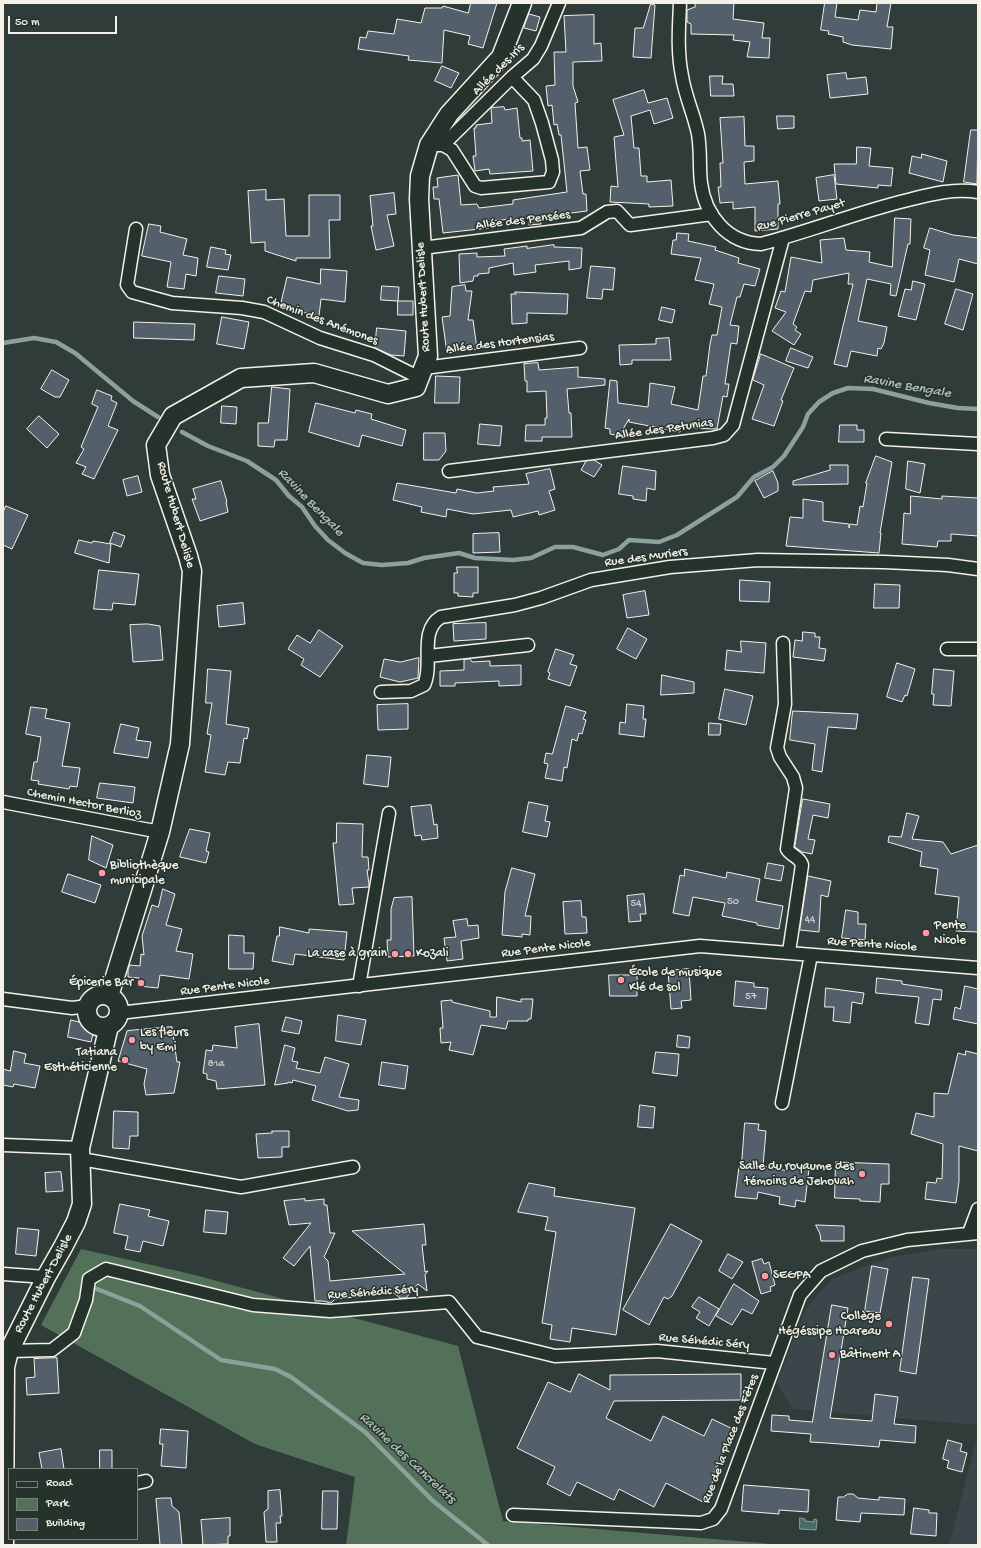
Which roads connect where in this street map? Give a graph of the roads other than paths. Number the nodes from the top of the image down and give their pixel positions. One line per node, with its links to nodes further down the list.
1 (522, 3): 5 (main road, Route Hubert Delisle)
2 (559, 3): 4 (street, Allée des Iris)
3 (680, 3): 7 (street, Rue Pierre Payet)
4 (512, 77): 5 (street, Allée des Iris); 5 (street)
5 (436, 145): 10 (main road, Route Hubert Delisle)
6 (978, 192): 9 (street, Rue Pierre Payet)
7 (712, 214): 9 (street, Rue Pierre Payet); 10 (street, Allée des Pensées)
8 (136, 229): 12 (street, Chemin des Anémones)
9 (783, 238): 15 (street, Allée des Petunias)
10 (422, 248): 12 (main road, Route Hubert Delisle)
11 (580, 348): 12 (street, Allée des Hortensias)
12 (422, 373): 25 (main road, Route Hubert Delisle)
13 (886, 439): 14 (street)
14 (978, 444)
15 (449, 471)
16 (978, 569): 21 (street, Rue des Muriers)
17 (783, 643): 26 (street)
18 (528, 645): 21 (street)
19 (948, 649): 20 (street)
20 (978, 649)
21 (429, 656): 22 (street, Rue des Muriers)
22 (381, 692)
23 (3, 802): 25 (street, Chemin Hector Berlioz)
24 (389, 814): 29 (street)
25 (160, 832): 30 (main road, Route Hubert Delisle)
26 (789, 952): 27 (street, Rue Pente Nicole); 29 (street, Rue Pente Nicole)
27 (810, 955): 28 (street, Rue Pente Nicole); 34 (street)
28 (978, 968)
29 (359, 986): 33 (street, Rue Pente Nicole)
30 (109, 996): 32 (main road); 33 (main road)
31 (3, 999): 32 (street)
32 (88, 1006): 33 (main road)
33 (114, 1019): 36 (main road, Route Hubert Delisle)
34 (782, 1103)
35 (3, 1145): 36 (street)
36 (80, 1153): 37 (street); 41 (main road, Route Hubert Delisle)
37 (353, 1167)
38 (978, 1209): 39 (street)
39 (974, 1233): 43 (street, Rue de la Place des Fêtes)
40 (3, 1274): 41 (street)
41 (46, 1277): 42 (main road, Route Hubert Delisle)
42 (9, 1351): 43 (street, Rue Séhédic Séry); 45 (main road, Route Hubert Delisle)
43 (774, 1363): 44 (street, Rue de la Place des Fêtes)
44 (513, 1515)
45 (6, 1536)

